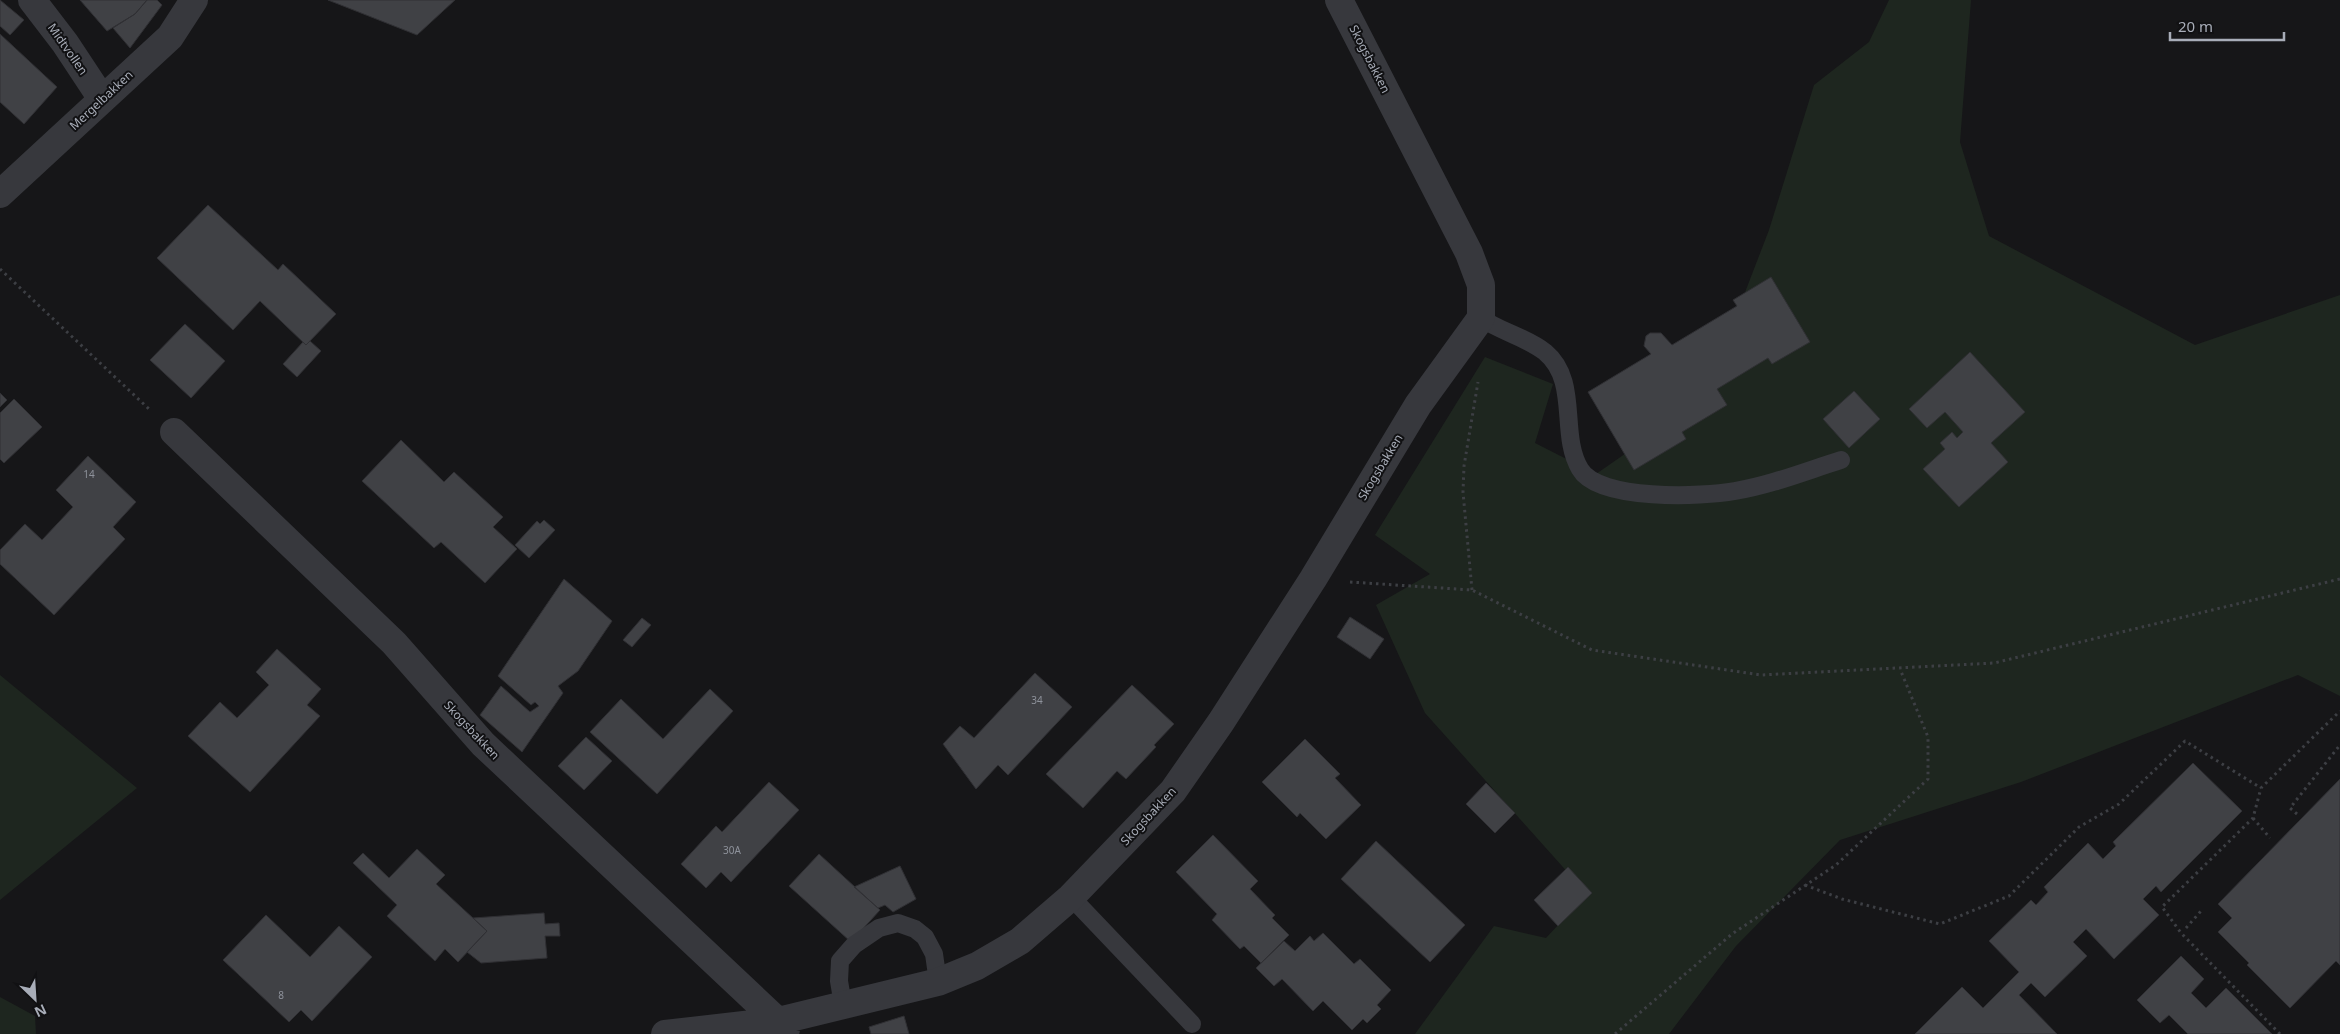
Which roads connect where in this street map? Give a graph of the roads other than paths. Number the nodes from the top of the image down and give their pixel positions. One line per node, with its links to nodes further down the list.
1 (32, 0): 4 (street, Midtvollen)
2 (194, 0): 4 (street, Mergelbakken)
3 (1339, 0): 6 (street, Skogsbakken)
4 (102, 99): 5 (street, Mergelbakken)
5 (0, 194)
6 (1481, 318): 8 (lane); 9 (street, Skogsbakken)
7 (174, 432): 13 (street, Skogsbakken)
8 (1841, 460)
9 (1071, 897): 10 (street, Skogsbakken); 12 (lane)
10 (938, 982): 11 (street, Skogsbakken); 11 (lane)
11 (843, 1005): 13 (street, Skogsbakken)
12 (1192, 1024)
13 (785, 1027): 14 (street, Skogsbakken)
14 (665, 1034)

